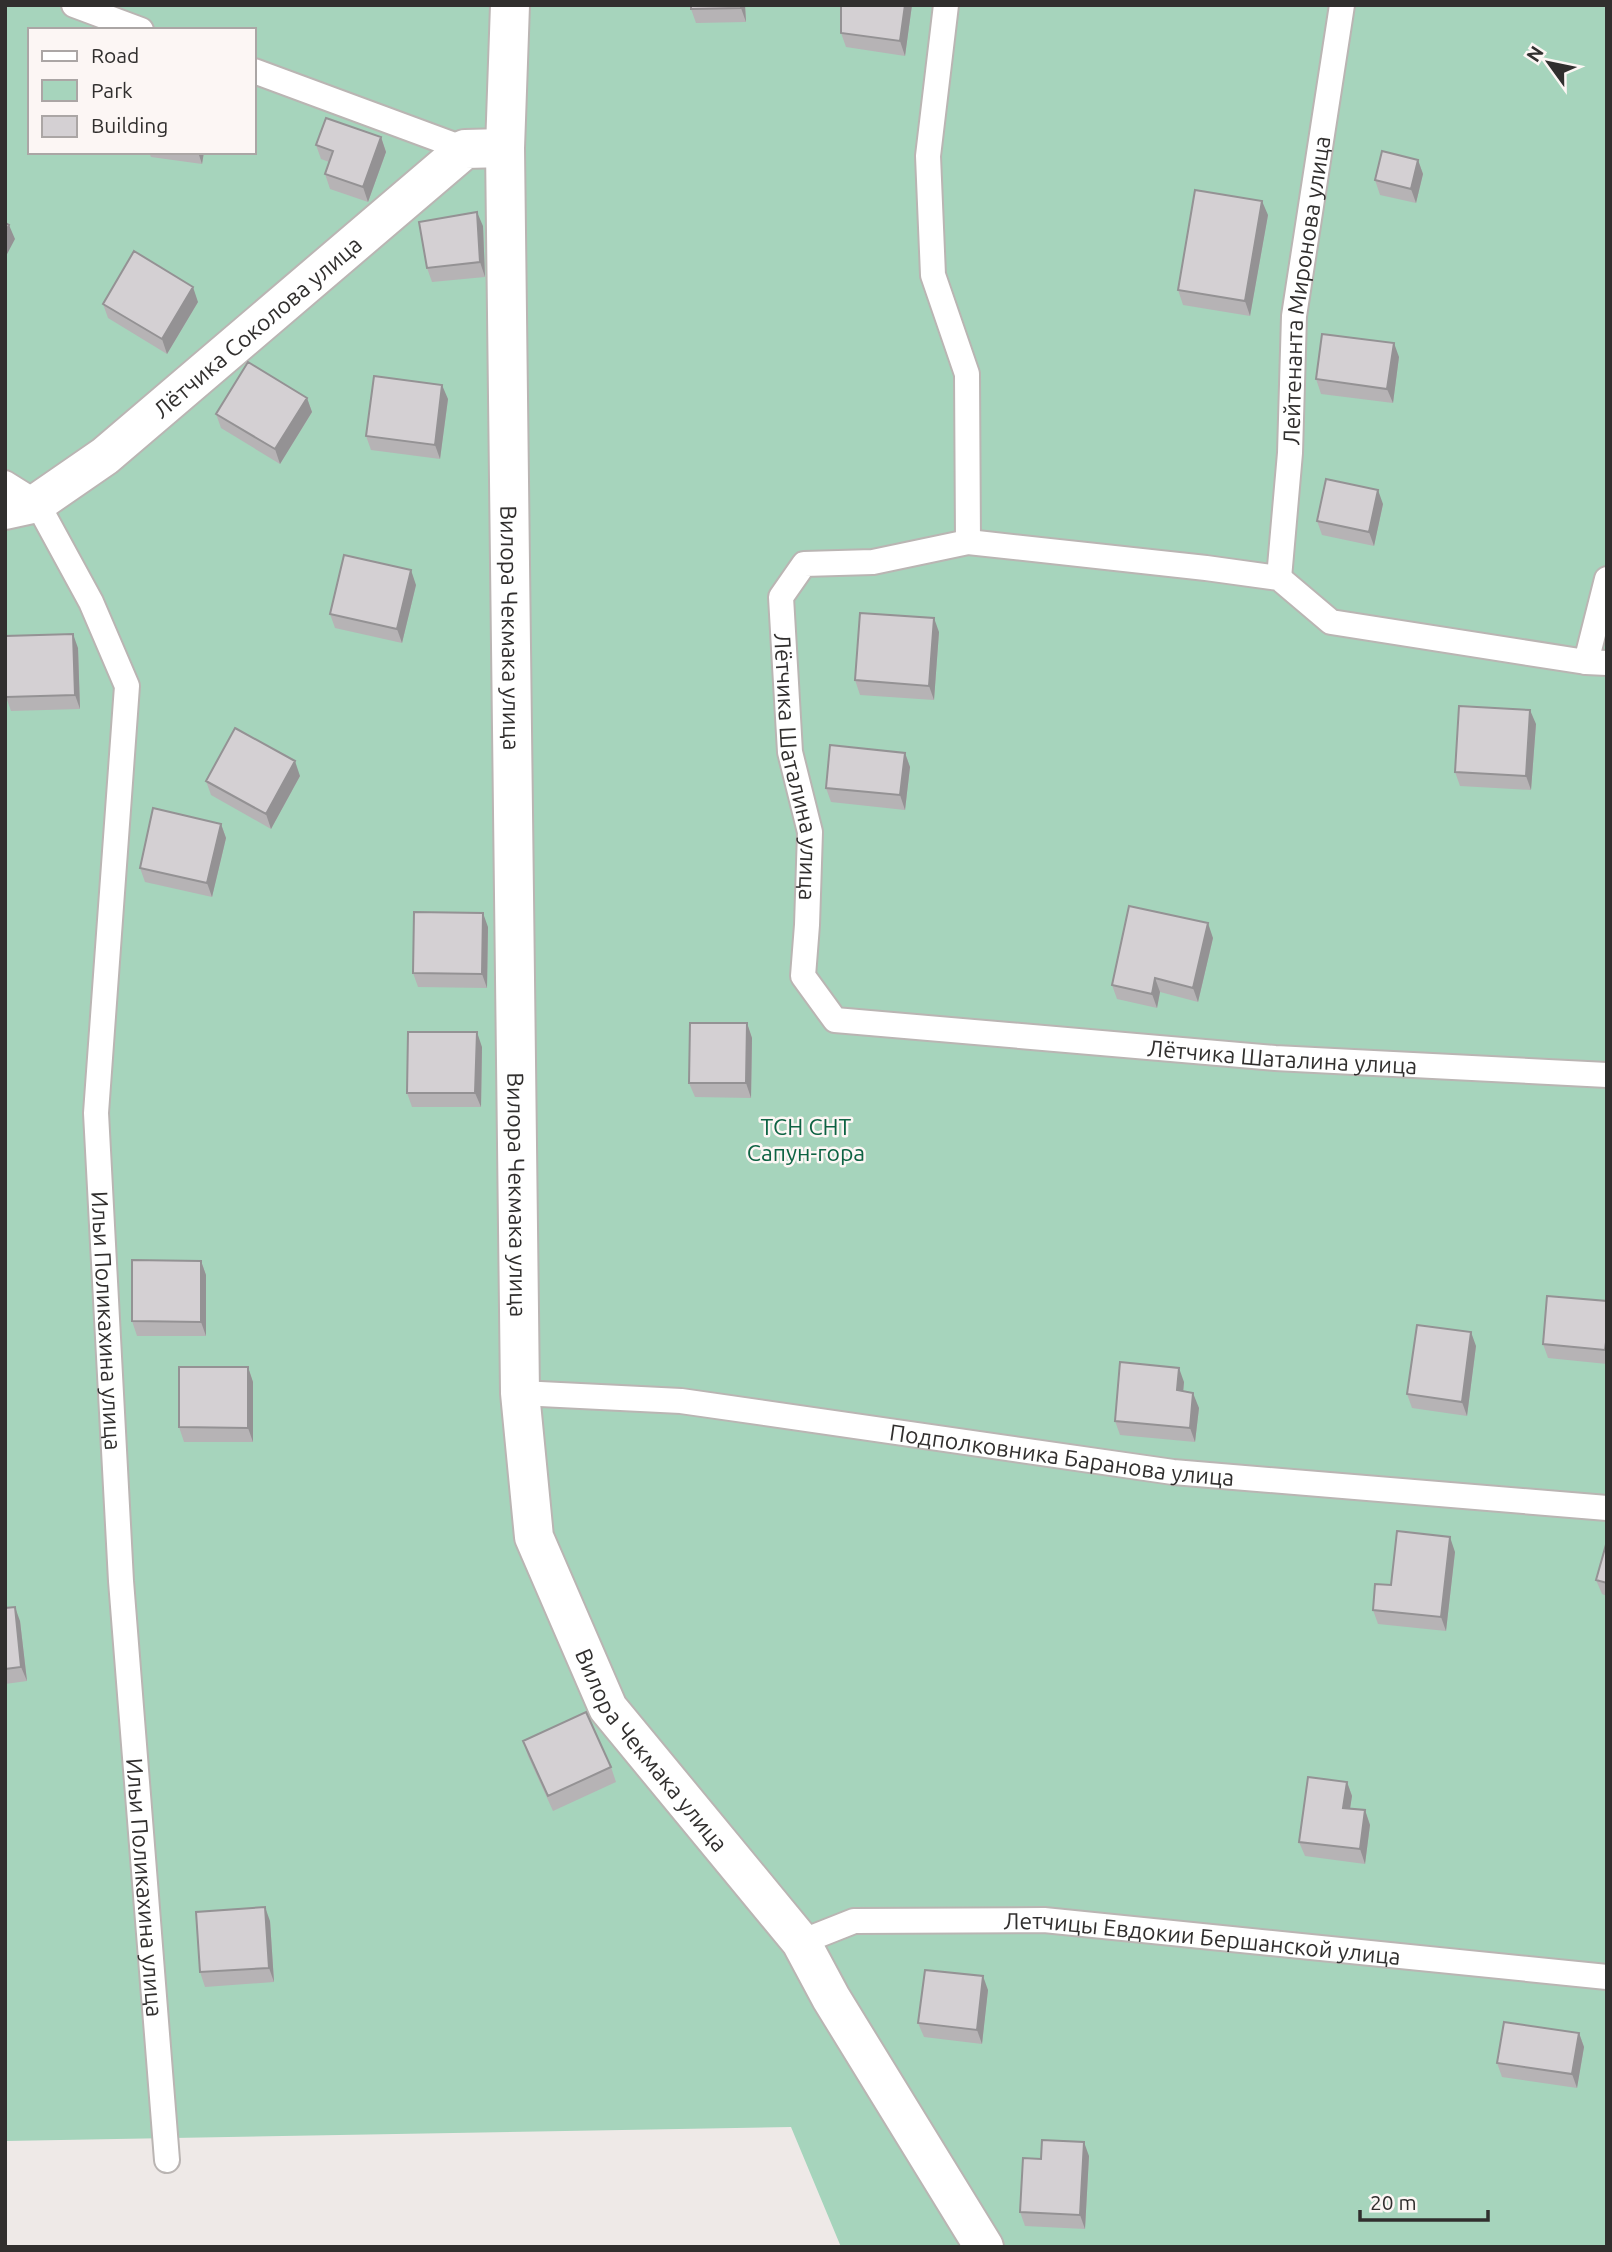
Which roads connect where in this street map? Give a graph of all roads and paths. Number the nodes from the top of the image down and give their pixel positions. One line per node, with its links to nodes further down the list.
1 (74, 5): 5 (lane)
2 (510, 5): 7 (street, Вилора Чекмака улица)
3 (946, 5): 11 (lane)
4 (1342, 5): 12 (lane, Лейтенанта Миронова улица)
5 (136, 28)
6 (256, 72): 8 (lane)
7 (505, 148): 8 (street); 16 (street, Вилора Чекмака улица)
8 (466, 149): 10 (street, Лётчика Соколова улица)
9 (5, 483): 10 (lane)
10 (21, 506): 20 (lane, Ильи Поликахина улица)
11 (968, 542): 12 (lane, Лётчика Шаталина улица); 15 (lane, Лётчика Шаталина улица)
12 (1279, 578): 14 (lane)
13 (1607, 579): 14 (lane)
14 (1596, 663)
15 (1607, 1075)
16 (520, 1393): 17 (lane, Подполковника Баранова улица); 18 (street, Вилора Чекмака улица)
17 (1607, 1508)
18 (802, 1942): 19 (lane, Летчицы Евдокии Бершанской улица); 21 (street, Вилора Чекмака улица)
19 (1607, 1977)
20 (167, 2160)
21 (984, 2247)

